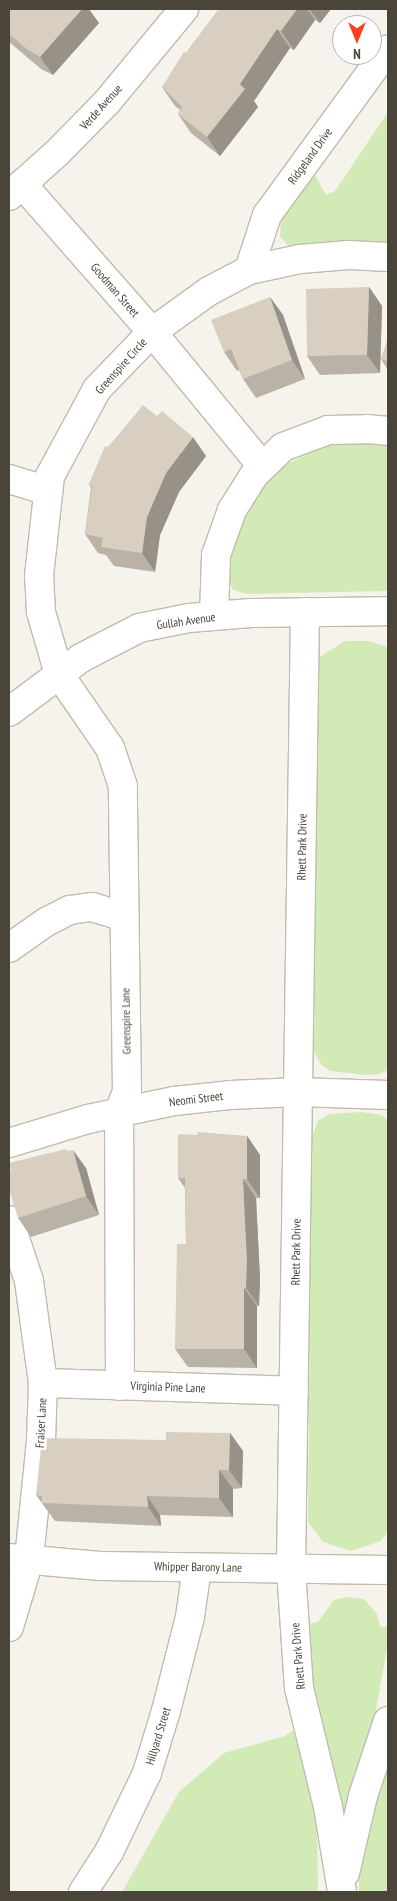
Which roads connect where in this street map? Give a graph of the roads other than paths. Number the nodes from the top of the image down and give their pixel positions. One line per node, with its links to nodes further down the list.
1 (184, 9): 3 (street, Verde Avenue)
2 (388, 49): 5 (street, Ridgeland Drive)
3 (16, 190): 6 (street, Goodman Street)
4 (388, 258): 5 (street, Greenspire Circle)
5 (249, 270): 6 (street, Greenspire Circle)
6 (152, 332): 8 (street, Goodman Street); 10 (street, Greenspire Circle)
7 (388, 431): 8 (street)
8 (262, 466): 13 (street)
9 (9, 478): 10 (street)
10 (48, 491): 14 (street, Greenspire Circle)
11 (388, 611): 12 (street, Gullah Avenue)
12 (305, 612): 13 (street, Gullah Avenue); 18 (street, Rhett Park Drive)
13 (214, 616): 14 (street, Gullah Avenue)
14 (59, 674): 15 (street, Gullah Avenue); 16 (street, Greenspire Lane)
15 (9, 712)
16 (124, 917): 17 (street); 20 (street, Greenspire Lane)
17 (9, 948)
18 (298, 1092): 19 (street, Neomi Street); 20 (street, Neomi Street); 25 (street, Rhett Park Drive)
19 (388, 1095)
20 (119, 1112): 21 (street, Neomi Street); 24 (street, Greenspire Lane)
21 (9, 1143)
22 (9, 1220): 23 (street, Fraiser Lane)
23 (43, 1383): 24 (street, Virginia Pine Lane); 26 (street, Fraiser Lane)
24 (120, 1386): 25 (street, Virginia Pine Lane)
25 (294, 1391): 28 (street, Rhett Park Drive)
26 (19, 1559): 27 (street, Whipper Barony Lane); 30 (street, Fraiser Lane)
27 (197, 1567): 28 (street, Whipper Barony Lane); 33 (street, Hillyard Street)
28 (291, 1569): 29 (street, Whipper Barony Lane); 32 (street, Rhett Park Drive)
29 (388, 1570)
30 (9, 1627)
31 (388, 1721): 32 (street, Rhett Park Drive)
32 (342, 1889)
33 (83, 1892)

